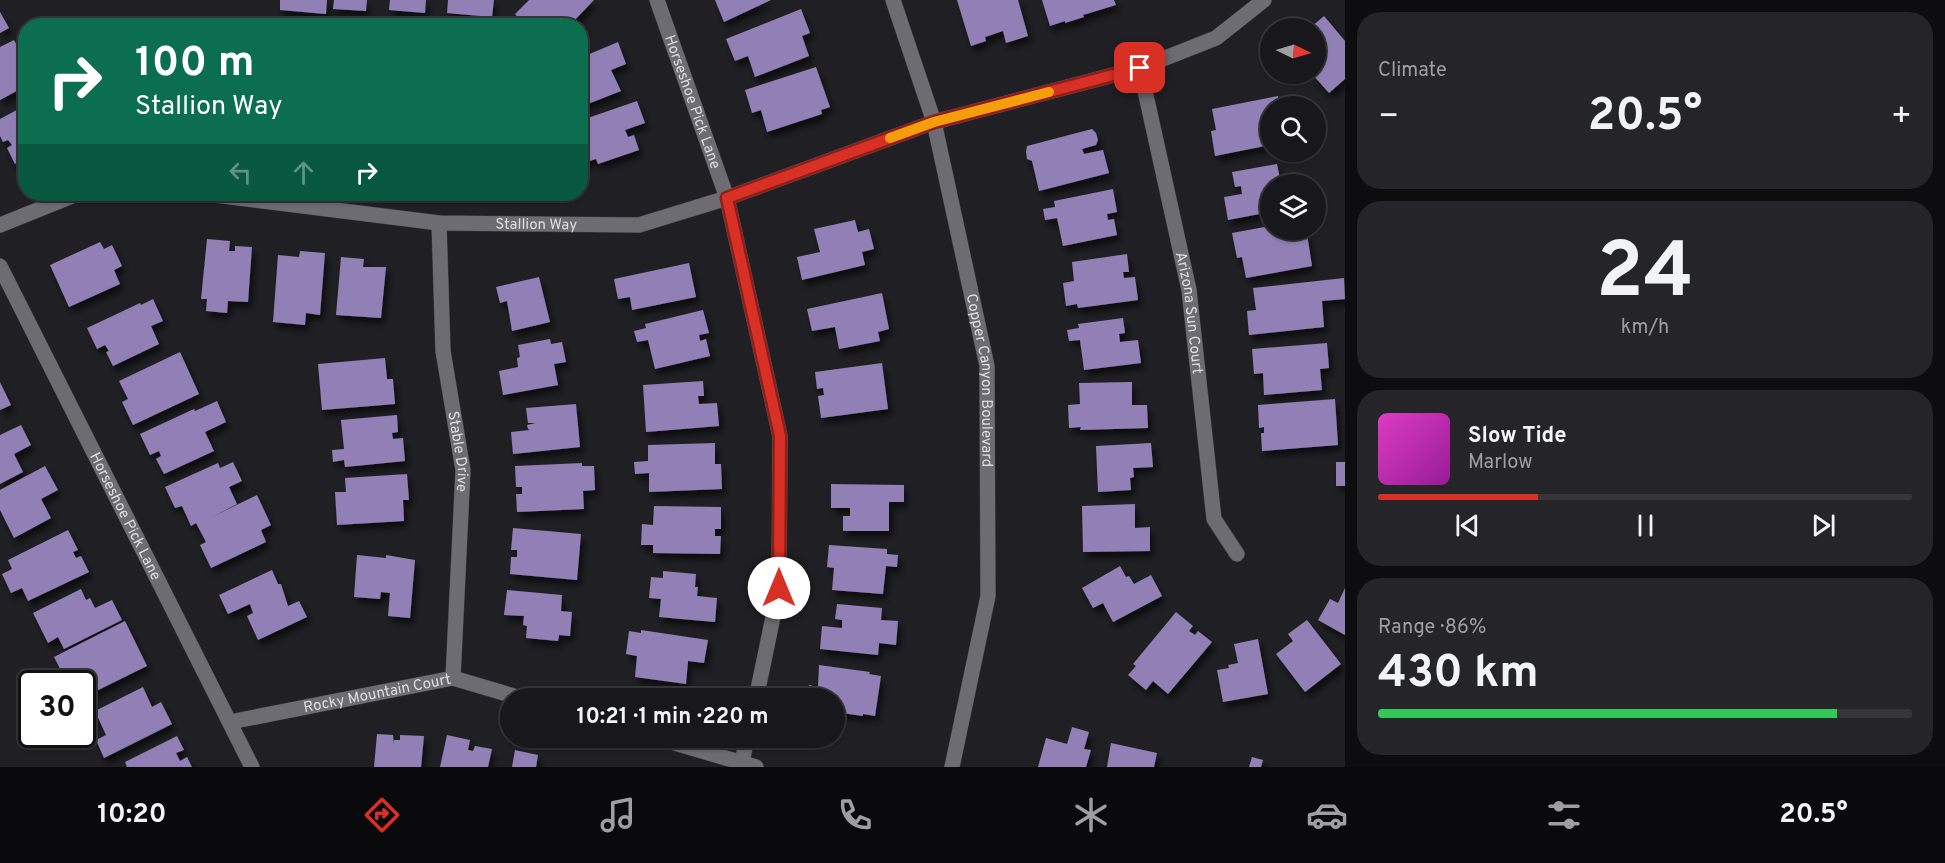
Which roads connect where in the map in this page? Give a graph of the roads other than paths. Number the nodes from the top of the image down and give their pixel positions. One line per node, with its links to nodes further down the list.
1 (657, 0): 6 (street, Horseshoe Pick Lane)
2 (893, 0): 5 (street, Copper Canyon Boulevard)
3 (1264, 0): 4 (street, Stallion Way)
4 (1140, 68): 5 (street, Stallion Way); 12 (street, Arizona Sun Court)
5 (934, 122): 6 (street, Stallion Way); 21 (street, Copper Canyon Boulevard)
6 (727, 198): 9 (street, Stallion Way); 14 (street, Horseshoe Pick Lane)
7 (60, 201): 10 (street)
8 (263, 201): 9 (street, Stallion Way)
9 (439, 223): 13 (street, Stable Drive)
10 (0, 225)
11 (0, 266): 16 (street, Horseshoe Pick Lane)
12 (1237, 554)
13 (453, 678): 15 (street, Rocky Mountain Court); 16 (street, Rocky Mountain Court)
14 (758, 688)
15 (500, 692)
16 (230, 722): 20 (street, Horseshoe Pick Lane)
17 (689, 748): 19 (street)
18 (747, 748): 19 (street)
19 (746, 766)
20 (252, 767)
21 (952, 767)

